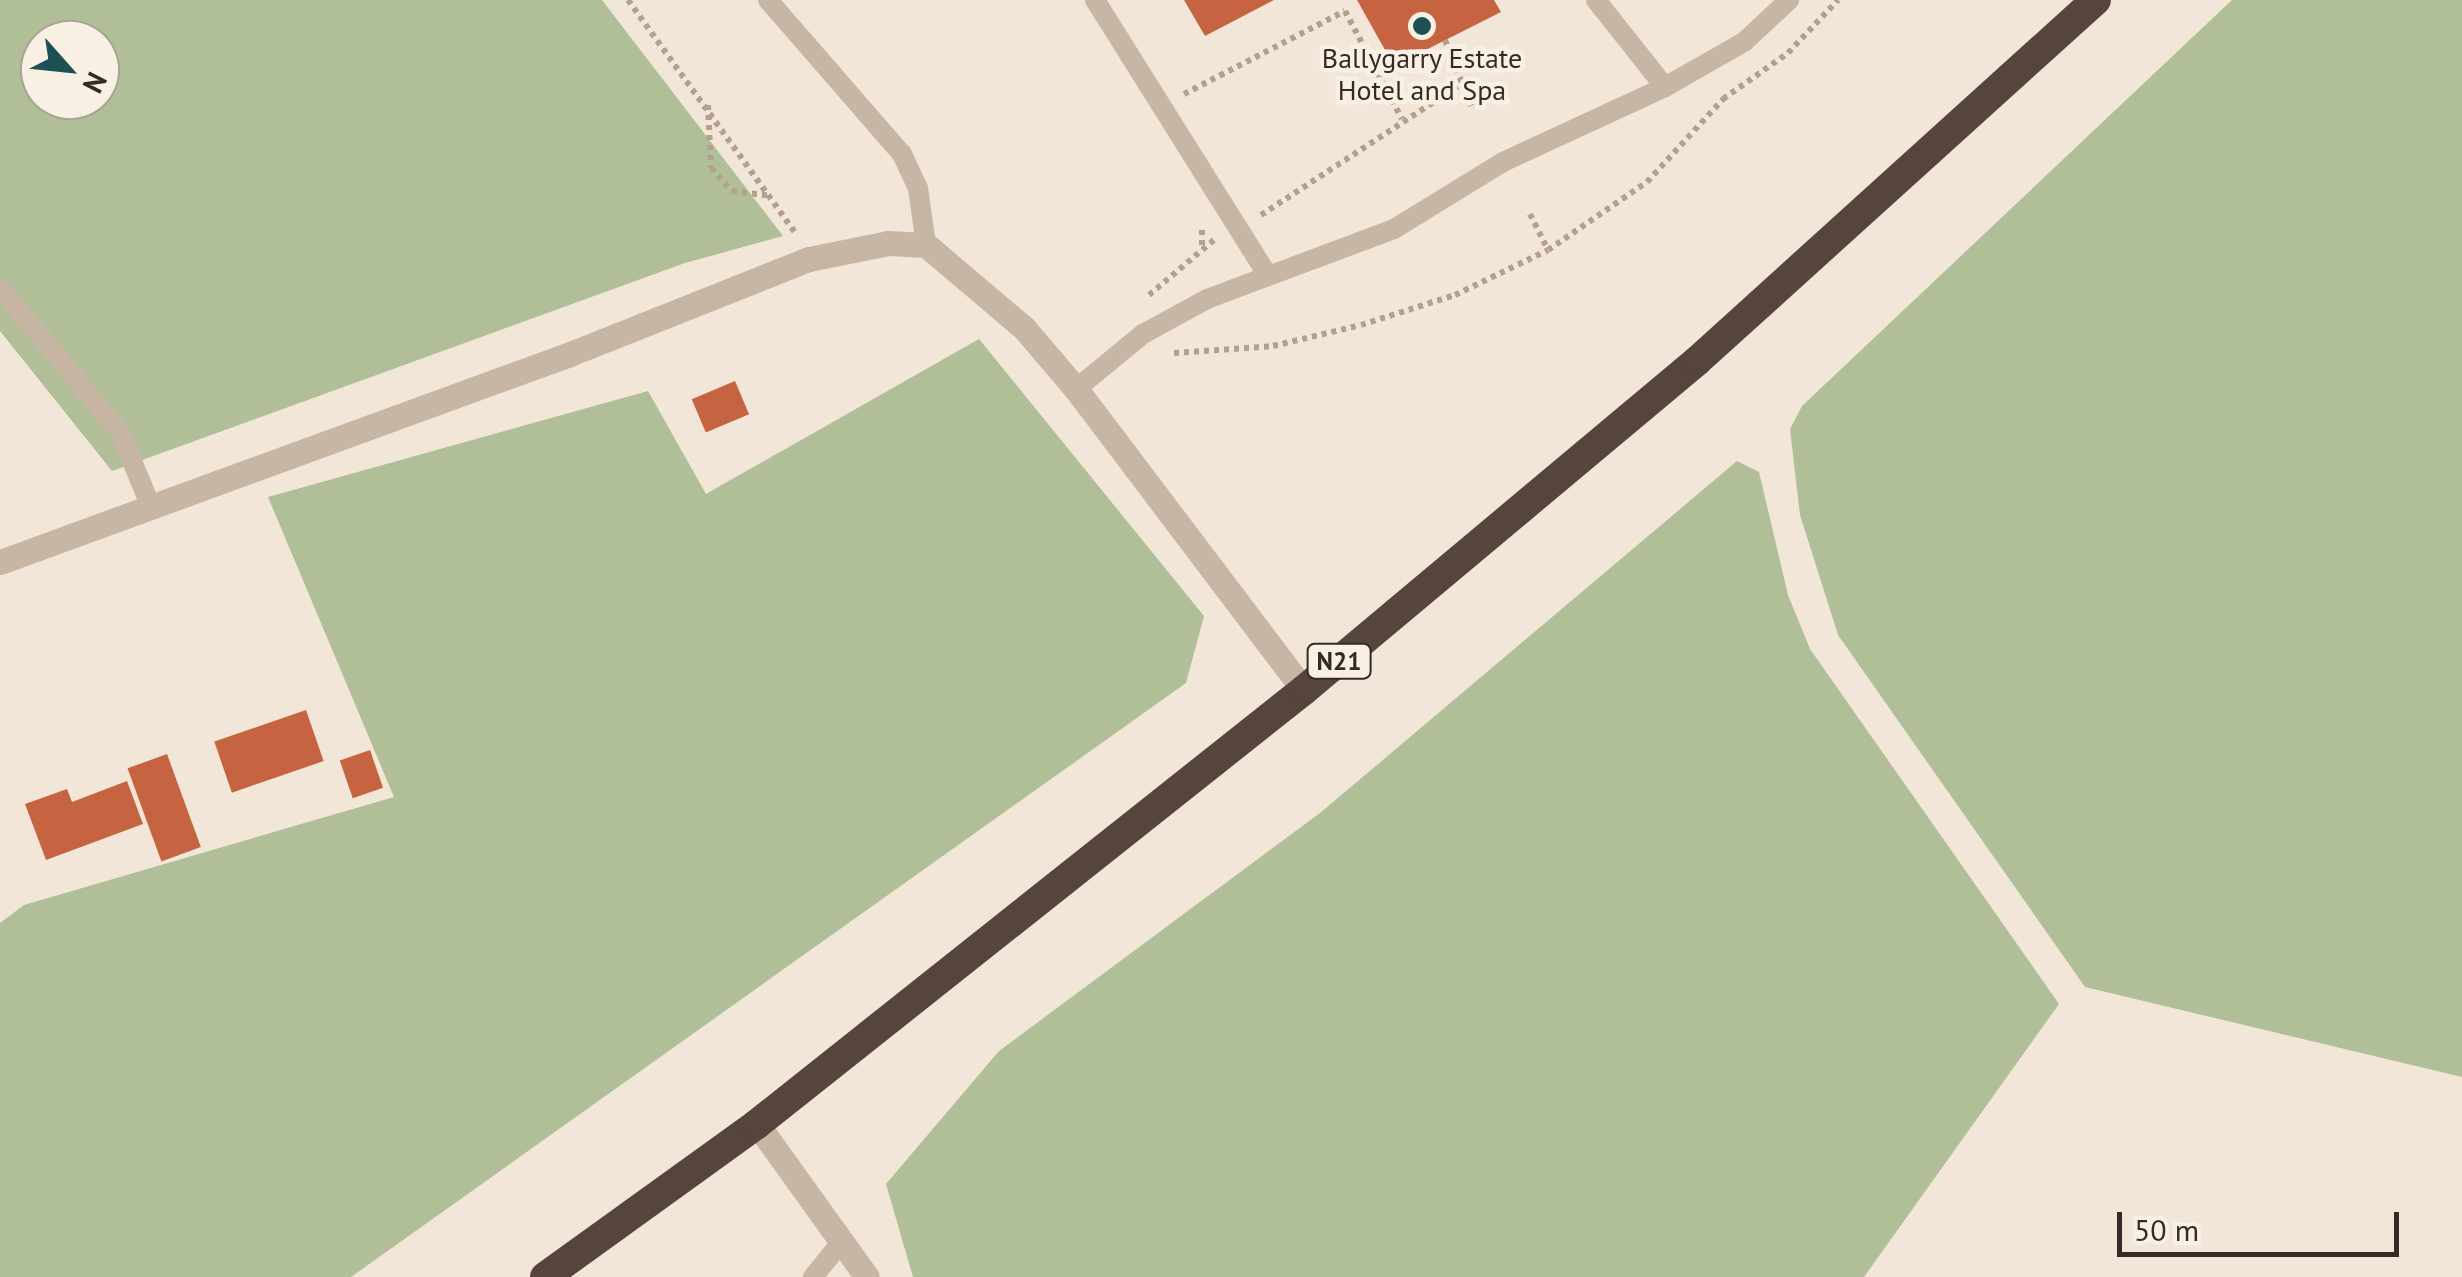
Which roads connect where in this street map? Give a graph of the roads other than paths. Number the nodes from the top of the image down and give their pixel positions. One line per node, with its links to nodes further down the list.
1 (768, 0): 7 (lane)
2 (1095, 0): 8 (lane)
3 (1596, 0): 6 (lane)
4 (1789, 0): 6 (lane)
5 (2096, 0): 13 (highway, N21)
6 (1665, 86): 8 (lane)
7 (926, 245): 10 (street); 11 (street)
8 (1266, 274): 10 (lane)
9 (0, 288): 11 (lane)
10 (1076, 389): 13 (street)
11 (151, 506): 12 (street)
12 (0, 562)
13 (1304, 690): 14 (highway, N21)
14 (756, 1124): 15 (street); 16 (highway, N21)
15 (839, 1245): 17 (lane); 18 (street)
16 (545, 1277)
17 (814, 1277)
18 (868, 1277)

